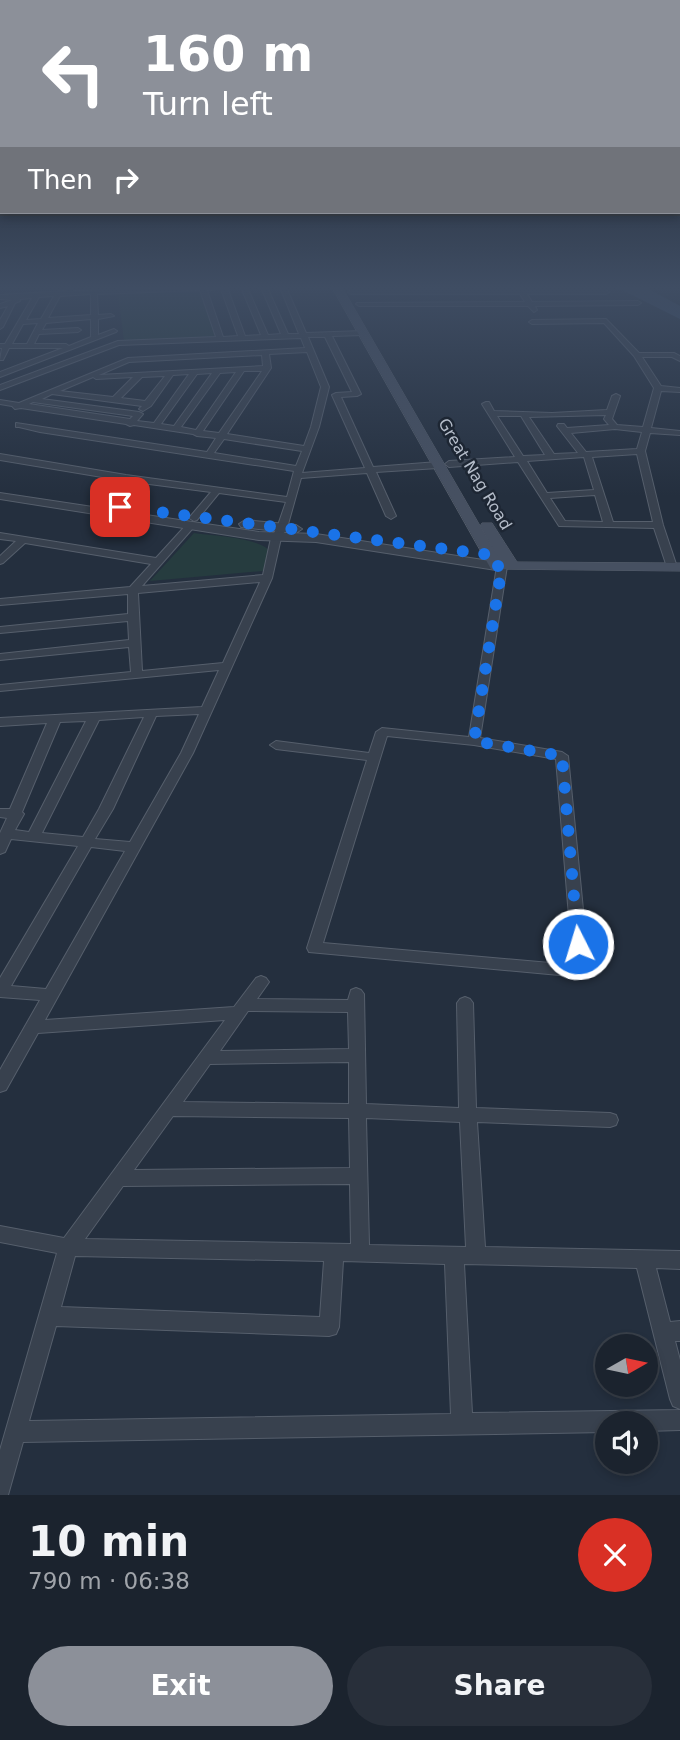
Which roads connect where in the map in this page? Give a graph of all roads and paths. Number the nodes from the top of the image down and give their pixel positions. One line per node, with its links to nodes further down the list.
1 (46, 357): 16 (street)
2 (82, 357): 19 (street)
3 (126, 357): 9 (street)
4 (280, 357): 10 (street)
5 (312, 357): 24 (street)
6 (338, 357): 23 (street)
7 (382, 357): 54 (main road, Great Nag Road)
8 (638, 357): 20 (street)
9 (128, 360): 10 (street); 11 (street)
10 (266, 360): 11 (street); 12 (street); 46 (street)
11 (106, 369): 18 (street)
12 (241, 370): 13 (street); 44 (street)
13 (217, 371): 14 (street); 41 (street)
14 (195, 372): 15 (street); 39 (street)
15 (171, 373): 17 (street); 29 (street)
16 (0, 375)
17 (139, 375): 18 (street); 27 (street)
18 (86, 377): 22 (street)
19 (0, 388)
20 (658, 388): 21 (street); 42 (street)
21 (680, 390)
22 (51, 392): 26 (street); 27 (street)
23 (336, 394): 24 (street); 55 (street)
24 (325, 395): 47 (street)
25 (615, 396): 32 (street)
26 (33, 399): 31 (street); 34 (street)
27 (115, 400): 29 (street)
28 (0, 402): 31 (street)
29 (148, 404): 34 (street)
30 (486, 404): 33 (street)
31 (15, 407): 37 (street)
32 (609, 412): 36 (street); 40 (street)
33 (491, 413): 35 (street); 53 (street)
34 (138, 414): 37 (street)
35 (524, 415): 36 (street); 52 (street)
36 (552, 415): 43 (street)
37 (130, 424): 39 (street)
38 (19, 425): 50 (street)
39 (155, 427): 41 (street)
40 (615, 427): 42 (street); 43 (street)
41 (175, 430): 44 (street)
42 (648, 430): 45 (street); 48 (street)
43 (565, 431): 49 (street)
44 (198, 433): 46 (street)
45 (680, 433)
46 (222, 437): 47 (street); 50 (street)
47 (306, 449): 56 (street)
48 (641, 451): 49 (street); 66 (street)
49 (585, 454): 52 (street); 59 (street)
50 (209, 455): 56 (street)
51 (0, 457): 58 (street)
52 (551, 457): 53 (street)
53 (520, 459): 54 (street); 61 (street)
54 (444, 465): 55 (street); 72 (main road, Great Nag Road)
55 (370, 470): 56 (street); 63 (street)
56 (297, 472): 62 (street)
57 (0, 489): 64 (street)
58 (217, 490): 62 (street); 64 (street)
59 (598, 492): 61 (street); 65 (street)
60 (0, 496): 64 (street)
61 (544, 496): 65 (street)
62 (291, 500): 67 (street)
63 (391, 516)
64 (192, 522): 67 (street); 71 (street)
65 (609, 525): 66 (street)
66 (658, 525): 73 (street)
67 (279, 533): 72 (street); 74 (street)
68 (0, 536): 69 (street)
69 (22, 541): 70 (street); 71 (street)
70 (0, 561)
71 (159, 562): 75 (street)
72 (502, 562): 73 (main road); 89 (street)
73 (675, 562)
74 (267, 578): 75 (street); 81 (street)
75 (134, 590): 76 (street); 77 (street)
76 (0, 602)
77 (133, 617): 78 (street); 79 (street)
78 (0, 630)
79 (134, 643): 80 (street); 82 (street)
80 (0, 657)
81 (227, 666): 82 (street); 84 (street)
82 (137, 676): 83 (street)
83 (0, 688)
84 (206, 710): 85 (street); 97 (street)
85 (151, 713): 86 (street); 96 (street)
86 (94, 717): 87 (street); 95 (street)
87 (55, 719): 88 (street); 93 (street)
88 (0, 722)
89 (474, 741): 91 (street); 91 (street)
90 (276, 745): 91 (street)
91 (374, 757)
92 (0, 813): 93 (street)
93 (17, 814): 94 (street)
94 (7, 834): 95 (street); 98 (street)
95 (34, 836): 96 (street)
96 (88, 842): 97 (street); 100 (street)
97 (133, 847): 100 (street)
98 (0, 849)
99 (261, 982): 103 (street)
100 (50, 995): 104 (street)
101 (356, 1000): 103 (street); 105 (street)
102 (465, 1003): 110 (street)
103 (241, 1009): 104 (street); 106 (street)
104 (32, 1027): 107 (street)
105 (357, 1055): 106 (street); 109 (street)
106 (205, 1058): 108 (street)
107 (0, 1084)
108 (168, 1109): 109 (street); 113 (street)
109 (358, 1111): 110 (street); 112 (street)
110 (468, 1115): 111 (street); 119 (street)
111 (610, 1119)
112 (359, 1176): 113 (street); 117 (street)
113 (117, 1178): 115 (street)
114 (0, 1234): 115 (street)
115 (68, 1247): 116 (street); 122 (street)
116 (334, 1252): 117 (street); 122 (street)
117 (360, 1253): 118 (street)
118 (454, 1255): 119 (street); 126 (street)
119 (476, 1256): 120 (street)
120 (644, 1260): 121 (street); 123 (street)
121 (680, 1261)
122 (48, 1316): 127 (street)
123 (671, 1332): 124 (street)
124 (680, 1399)
125 (680, 1420): 126 (street)
126 (462, 1424): 127 (street)
127 (16, 1432): 128 (street)
128 (0, 1488)

